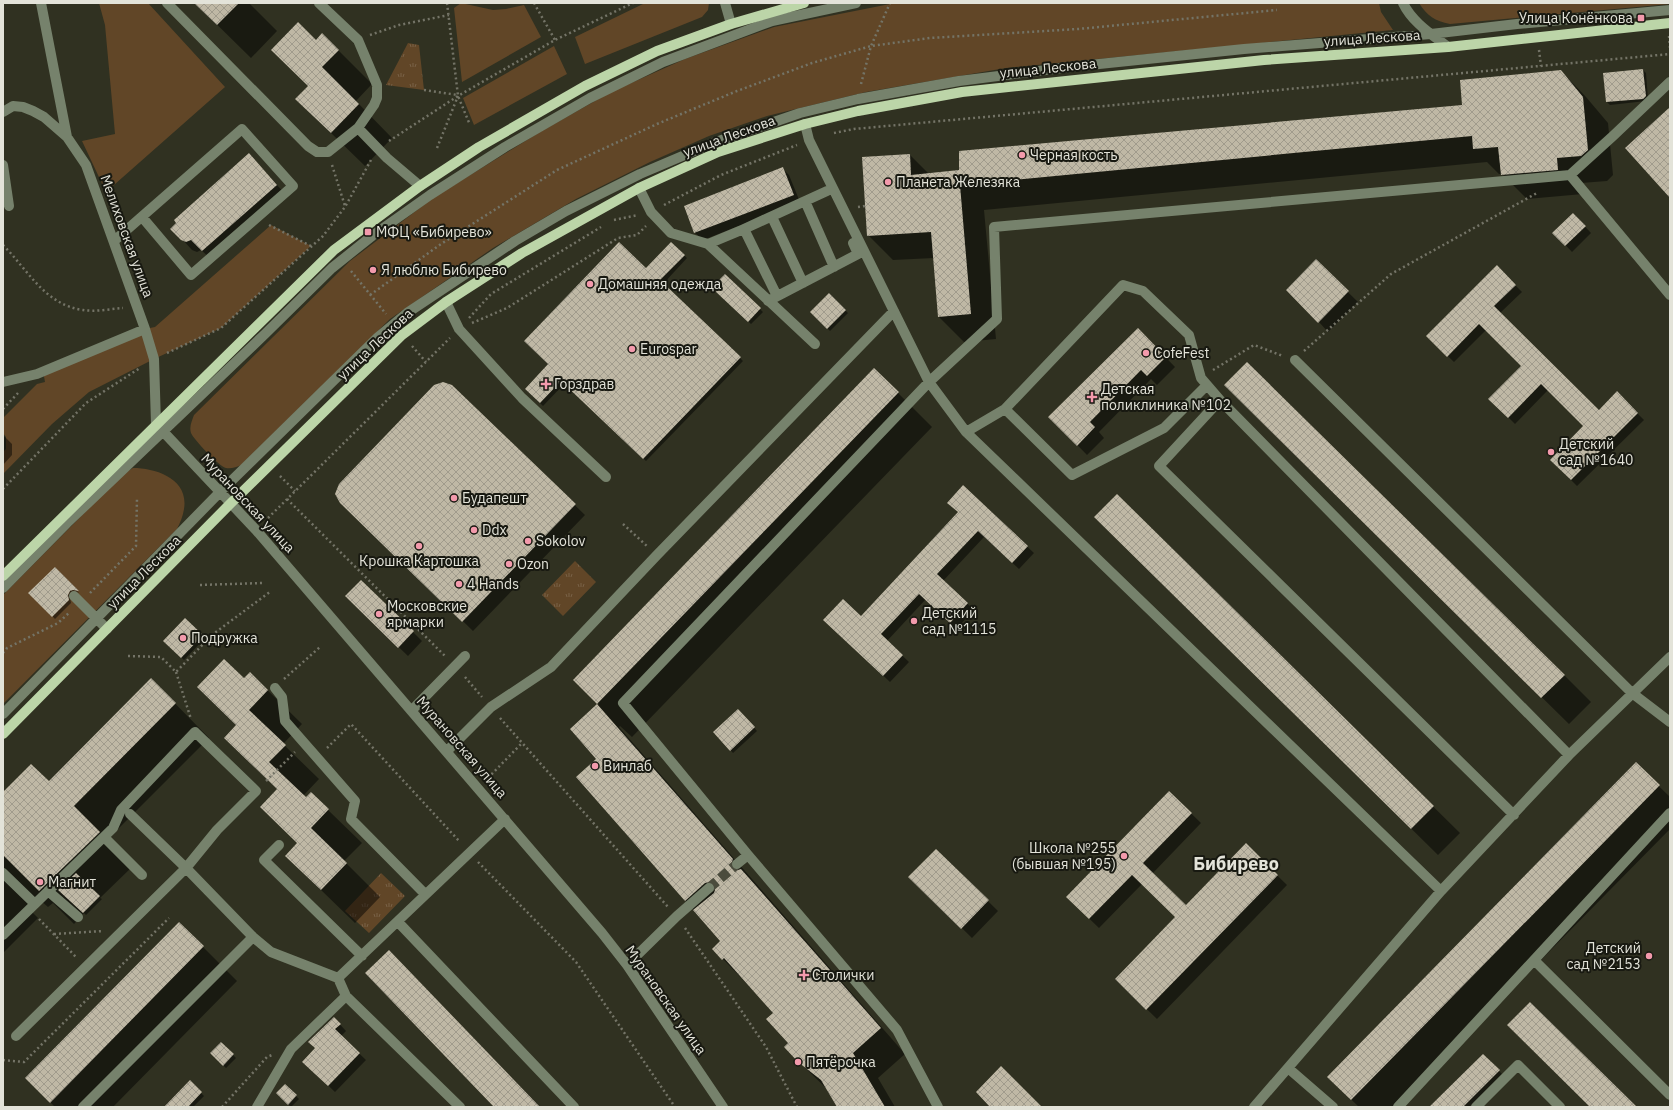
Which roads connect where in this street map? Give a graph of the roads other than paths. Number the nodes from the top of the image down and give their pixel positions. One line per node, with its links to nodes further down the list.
1 (41, 3): 17 (street)
2 (167, 3): 16 (street)
3 (319, 3): 16 (street)
4 (725, 3): 10 (street)
5 (804, 3): 10 (main road)
6 (856, 3): 45 (street)
7 (1403, 3): 11 (street)
8 (1670, 10): 11 (street, улица Лескова)
9 (1670, 23): 12 (main road, улица Лескова)
10 (731, 24): 21 (main road)
11 (1431, 34): 12 (street); 48 (street, улица Лескова)
12 (1448, 47): 15 (main road, улица Лескова)
13 (1670, 82): 20 (street)
14 (3, 112): 17 (street, Мелиховская улица)
15 (805, 124): 18 (street); 22 (main road, улица Лескова)
16 (358, 128): 21 (street)
17 (67, 137): 29 (street, Мелиховская улица)
18 (821, 163): 23 (street); 36 (street)
19 (3, 165): 25 (street)
20 (1570, 175): 33 (street); 41 (street)
21 (420, 186): 45 (main road)
22 (638, 188): 30 (street); 35 (main road, улица Лескова)
23 (827, 191): 24 (street); 31 (street)
24 (805, 201): 27 (street); 31 (street)
25 (9, 206)
26 (142, 217): 26 (street); 29 (street)
27 (772, 217): 28 (street); 32 (street)
28 (744, 229): 30 (street); 34 (street)
29 (114, 241): 37 (street, Мелиховская улица)
30 (708, 244): 34 (street)
31 (834, 267): 32 (street)
32 (803, 283): 34 (street)
33 (1670, 295)
34 (772, 298): 38 (street)
35 (446, 302): 47 (street); 49 (main road, улица Лескова)
36 (894, 311): 41 (street); 63 (street)
37 (145, 329): 40 (street); 45 (street, Мелиховская улица)
38 (815, 344)
39 (1295, 360): 58 (street)
40 (3, 382)
41 (929, 382): 46 (street); 71 (street)
42 (1204, 382): 43 (street); 44 (street); 44 (street)
43 (1220, 400): 64 (street); 67 (street)
44 (1005, 409): 46 (street)
45 (159, 428): 48 (street, Мурановская улица); 50 (main road); 51 (street)
46 (966, 432): 78 (street)
47 (606, 477)
48 (220, 492): 49 (street, Мурановская улица); 53 (street, улица Лескова)
49 (231, 504): 54 (main road, улица Лескова); 59 (street, Мурановская улица)
50 (3, 576)
51 (3, 588)
52 (77, 599): 53 (street)
53 (97, 618): 54 (street); 60 (street, улица Лескова)
54 (107, 629): 62 (main road, улица Лескова)
55 (465, 656): 59 (street)
56 (1670, 657): 58 (street)
57 (275, 688): 79 (street)
58 (1632, 693): 61 (street); 64 (street)
59 (412, 710): 63 (street, Мурановская улица)
60 (3, 714)
61 (1670, 722)
62 (3, 734)
63 (447, 751): 68 (street, Мурановская улица)
64 (1569, 755): 67 (street)
65 (1670, 813): 86 (street)
66 (130, 814): 73 (street)
67 (1514, 815): 78 (street)
68 (505, 819): 79 (street); 87 (street, Мурановская улица)
69 (104, 837): 73 (street); 75 (street); 77 (street)
70 (279, 845): 85 (street)
71 (748, 855): 72 (street); 98 (street)
72 (737, 864)
73 (186, 868): 84 (street); 90 (street)
74 (3, 873): 80 (street)
75 (142, 875)
76 (709, 888): 87 (street)
77 (48, 891): 80 (street); 81 (street)
78 (1441, 891): 91 (street)
79 (425, 894): 82 (street)
80 (32, 906): 83 (street)
81 (78, 917)
82 (398, 922): 85 (street); 96 (street)
83 (3, 935)
84 (253, 937): 88 (street); 93 (street)
85 (362, 956): 88 (street)
86 (1534, 960): 92 (street); 101 (street)
87 (627, 965): 97 (street, Мурановская улица)
88 (338, 978): 89 (street)
89 (346, 996): 94 (street); 95 (street)
90 (16, 1036)
91 (1288, 1068): 99 (street); 100 (street)
92 (1670, 1095)
93 (83, 1107)
94 (257, 1107)
95 (460, 1107)
96 (574, 1107)
97 (723, 1107)
98 (938, 1107)
99 (1254, 1107)
100 (1333, 1107)
101 (1398, 1107)
102 (1476, 1107): 103 (street)
103 (1560, 1107)

